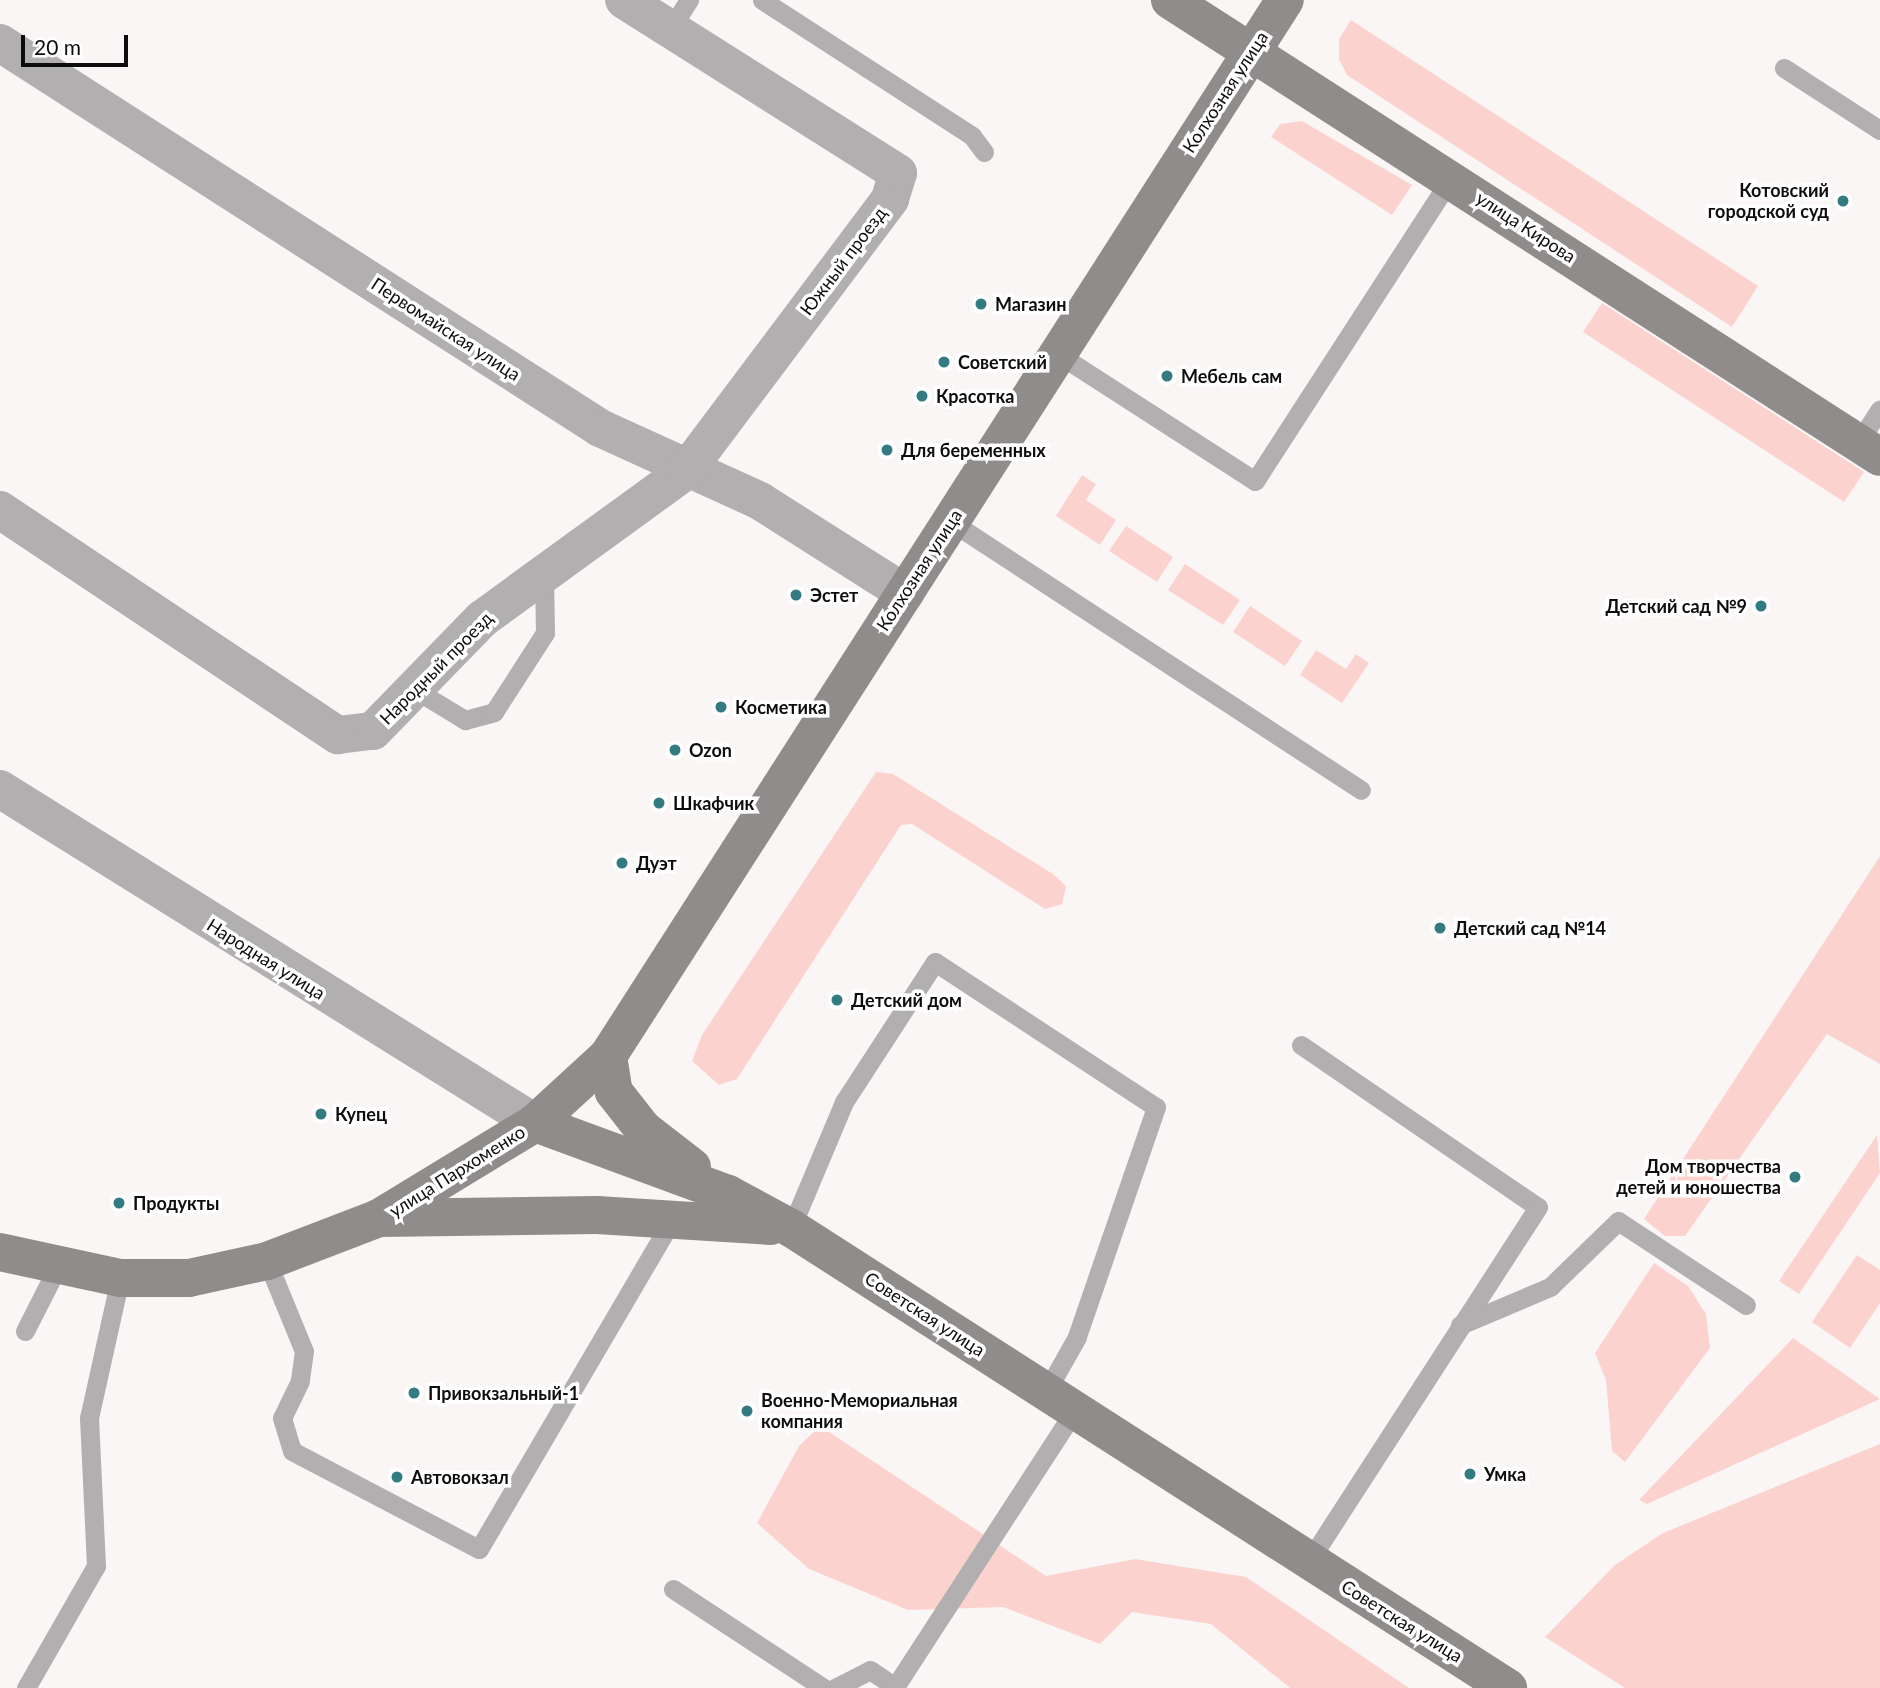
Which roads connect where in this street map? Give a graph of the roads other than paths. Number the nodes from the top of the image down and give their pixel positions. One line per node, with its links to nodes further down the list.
1 (624, 0): 5 (street, Южный проезд)
2 (761, 0): 10 (lane)
3 (1170, 0): 7 (street, улица Кирова)
4 (1285, 0): 7 (street, Колхозная улица)
5 (680, 15): 15 (street, Южный проезд)
6 (0, 43): 15 (street, Первомайская улица)
7 (1252, 50): 11 (street, улица Кирова); 12 (street, Колхозная улица)
8 (1784, 68): 9 (lane)
9 (1880, 130)
10 (984, 152)
11 (1450, 178): 12 (lane); 14 (street, улица Кирова)
12 (1058, 354): 17 (street, Колхозная улица)
13 (1880, 408): 14 (lane)
14 (1869, 450)
15 (686, 471): 18 (street, Народный проезд); 19 (street, Первомайская улица)
16 (0, 510): 20 (street, Народный проезд)
17 (950, 521): 19 (street, Колхозная улица); 22 (lane)
18 (544, 574): 20 (street, Народный проезд); 20 (lane)
19 (905, 593): 24 (street, Колхозная улица)
20 (414, 689)
21 (0, 789): 25 (street, Народная улица)
22 (1361, 790)
23 (1301, 1045): 35 (lane)
24 (608, 1056): 25 (street, Колхозная улица); 26 (street)
25 (535, 1123): 26 (street); 28 (street, улица Пархоменко)
26 (728, 1194): 29 (street)
27 (674, 1217): 28 (street, Советская улица); 29 (street, Советская улица); 31 (lane)
28 (379, 1219): 31 (street, Советская улица)
29 (791, 1228): 37 (street, Советская улица); 37 (lane)
30 (0, 1252): 32 (street)
31 (267, 1261): 33 (street)
32 (58, 1266): 33 (street); 36 (lane)
33 (120, 1278): 40 (lane)
34 (1746, 1305): 35 (lane)
35 (1460, 1325): 38 (lane)
36 (25, 1331)
37 (1061, 1401): 38 (street, Советская улица); 42 (lane)
38 (1309, 1561): 43 (street, Советская улица)
39 (673, 1588): 41 (lane)
40 (26, 1688)
41 (824, 1688)
42 (835, 1688)
43 (1508, 1688)

